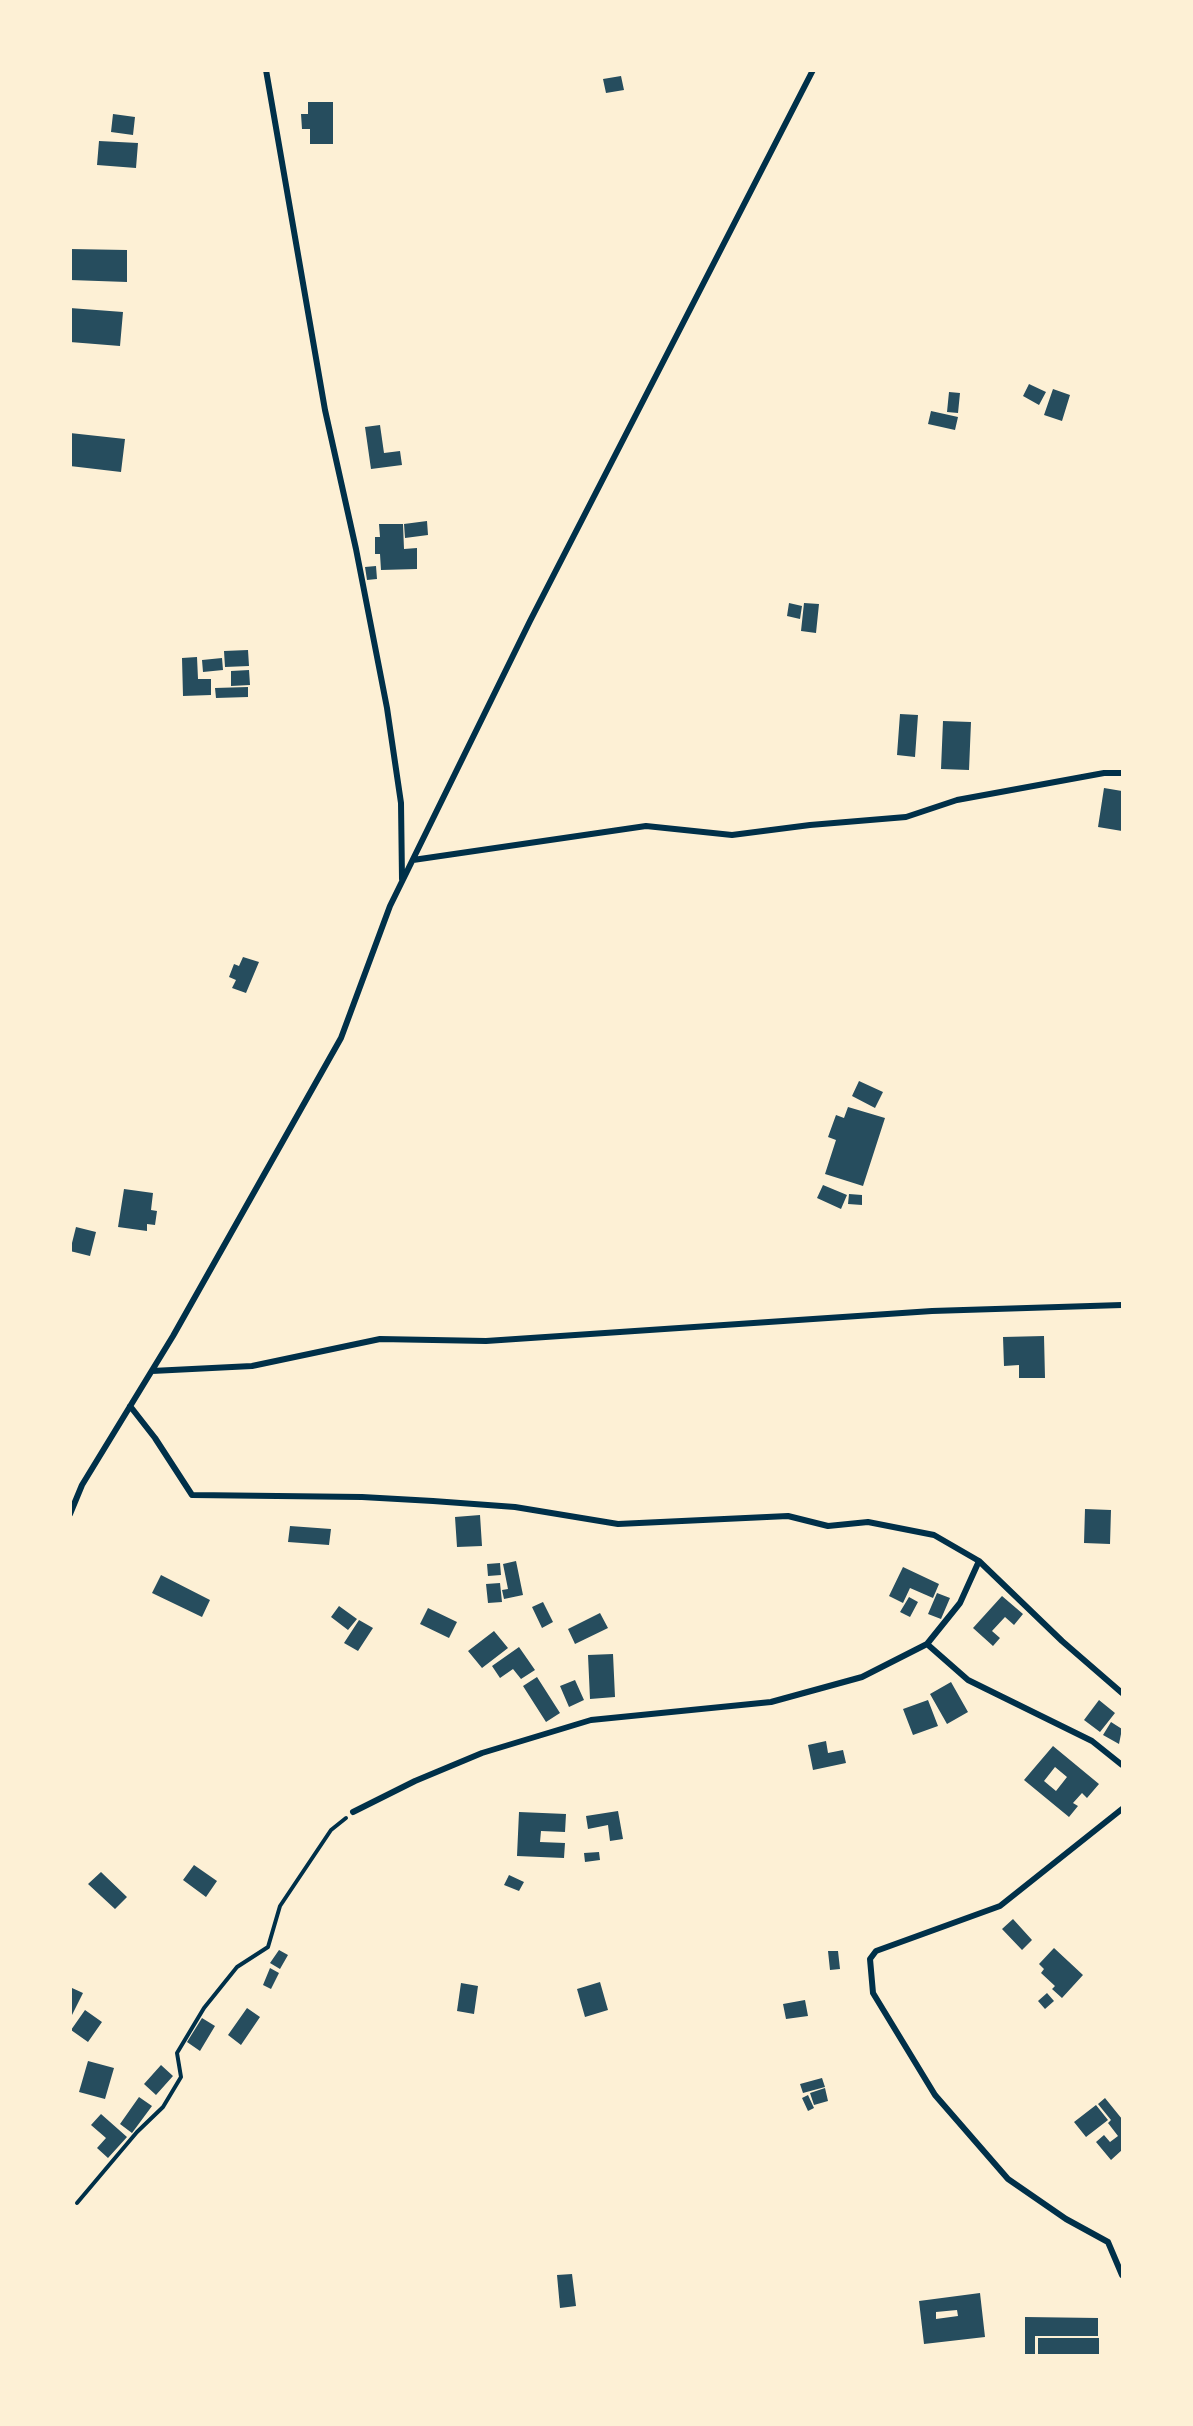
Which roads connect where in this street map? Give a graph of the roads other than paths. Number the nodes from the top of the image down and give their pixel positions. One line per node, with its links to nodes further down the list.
1 (266, 70): 5 (street)
2 (813, 70): 4 (street)
3 (1122, 772): 4 (street)
4 (413, 860): 5 (street)
5 (402, 881): 7 (street)
6 (1122, 1305): 7 (street)
7 (152, 1371): 8 (street)
8 (130, 1406): 9 (street); 10 (street)
9 (70, 1514)
10 (979, 1561): 11 (street); 12 (street)
11 (927, 1644): 13 (street); 15 (street)
12 (1122, 1693)
13 (1122, 1766)
14 (1122, 1809): 16 (street)
15 (353, 1812)
16 (1122, 2275)

